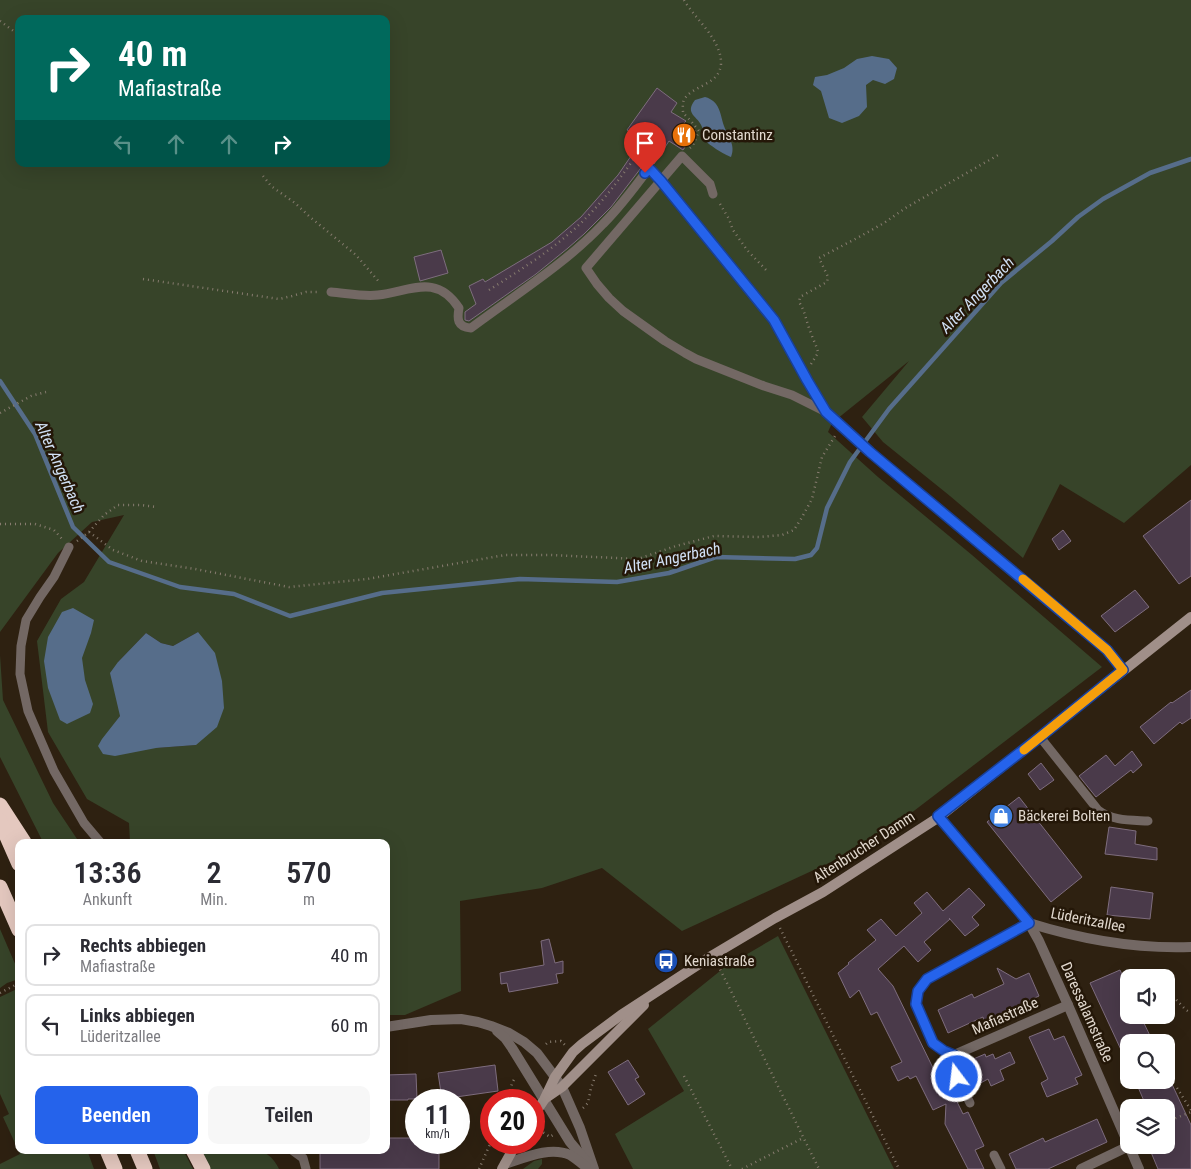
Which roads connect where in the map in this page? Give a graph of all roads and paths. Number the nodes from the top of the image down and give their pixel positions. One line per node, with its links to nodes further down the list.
1 (684, 0): 6 (path)
2 (0, 21): 3 (path)
3 (15, 32)
4 (644, 145): 12 (path)
5 (1000, 154): 15 (path)
6 (682, 156): 8 (lane); 9 (lane)
7 (264, 176): 14 (path)
8 (661, 181): 14 (lane); 17 (lane); 17 (lane)
9 (713, 194): 10 (path)
10 (768, 272)
11 (144, 279): 13 (path)
12 (489, 290)
13 (331, 292): 14 (lane)
14 (390, 293)
15 (818, 353)
16 (46, 392): 18 (path)
17 (826, 412): 19 (lane)
18 (0, 413)
19 (844, 429): 22 (path); 25 (lane)
20 (156, 507): 22 (path)
21 (0, 524): 23 (path)
22 (89, 532): 23 (path)
23 (72, 545): 32 (lane)
24 (1191, 617): 25 (main road, Altenbrucher Damm)
25 (1123, 670): 26 (main road, Altenbrucher Damm)
26 (1040, 737): 28 (main road, Altenbrucher Damm); 30 (lane)
27 (0, 805): 31 (highway)
28 (938, 816): 35 (main road, Altenbrucher Damm); 37 (street, Lüderitzallee)
29 (0, 821): 33 (highway)
30 (1148, 821)
31 (22, 839)
32 (98, 839)
33 (15, 855)
34 (0, 887): 36 (highway)
35 (775, 918): 39 (main road, Altenbrucher Damm); 81 (path)
36 (15, 921)
37 (1029, 923): 38 (street, Lüderitzallee); 44 (street, Daressalamstraße); 48 (street)
38 (1191, 948)
39 (713, 954): 41 (main road, Altenbrucher Damm); 61 (path)
40 (15, 985): 42 (path)
41 (659, 991): 50 (main road, Altenbrucher Damm); 51 (main road, Altenbrucher Damm)
42 (0, 993)
43 (1175, 998): 45 (path)
44 (1068, 1005): 48 (street, Mafiastraße); 60 (street, Daressalamstraße)
45 (1191, 1013)
46 (390, 1026): 47 (street)
47 (491, 1026): 50 (street); 53 (street)
48 (954, 1055): 57 (lane)
49 (684, 1076): 78 (path)
50 (555, 1077): 51 (street); 54 (main road, Altenbrucher Damm)
51 (562, 1087): 55 (main road, Altenbrucher Damm); 77 (street)
52 (1177, 1088): 58 (path)
53 (537, 1089)
54 (545, 1098)
55 (545, 1099)
56 (545, 1102): 77 (street)
57 (970, 1103)
58 (1191, 1111): 59 (path)
59 (1175, 1118)
60 (1120, 1125)
61 (804, 1138): 79 (path); 80 (path)
62 (1120, 1150): 83 (street)
63 (109, 1154): 72 (highway)
64 (138, 1154): 73 (highway)
65 (195, 1154): 74 (highway)
66 (298, 1154): 75 (lane)
67 (486, 1154): 76 (path)
68 (510, 1154): 71 (main road)
69 (994, 1154): 82 (lane)
70 (1132, 1154): 84 (street, Daressalamstraße)
71 (504, 1166): 77 (street)
72 (115, 1169)
73 (144, 1169)
74 (203, 1169)
75 (306, 1169)
76 (479, 1169)
77 (592, 1169)
78 (732, 1169)
79 (742, 1169)
80 (819, 1169)
81 (899, 1169)
82 (1001, 1169)
83 (1081, 1169)
84 (1138, 1169)

